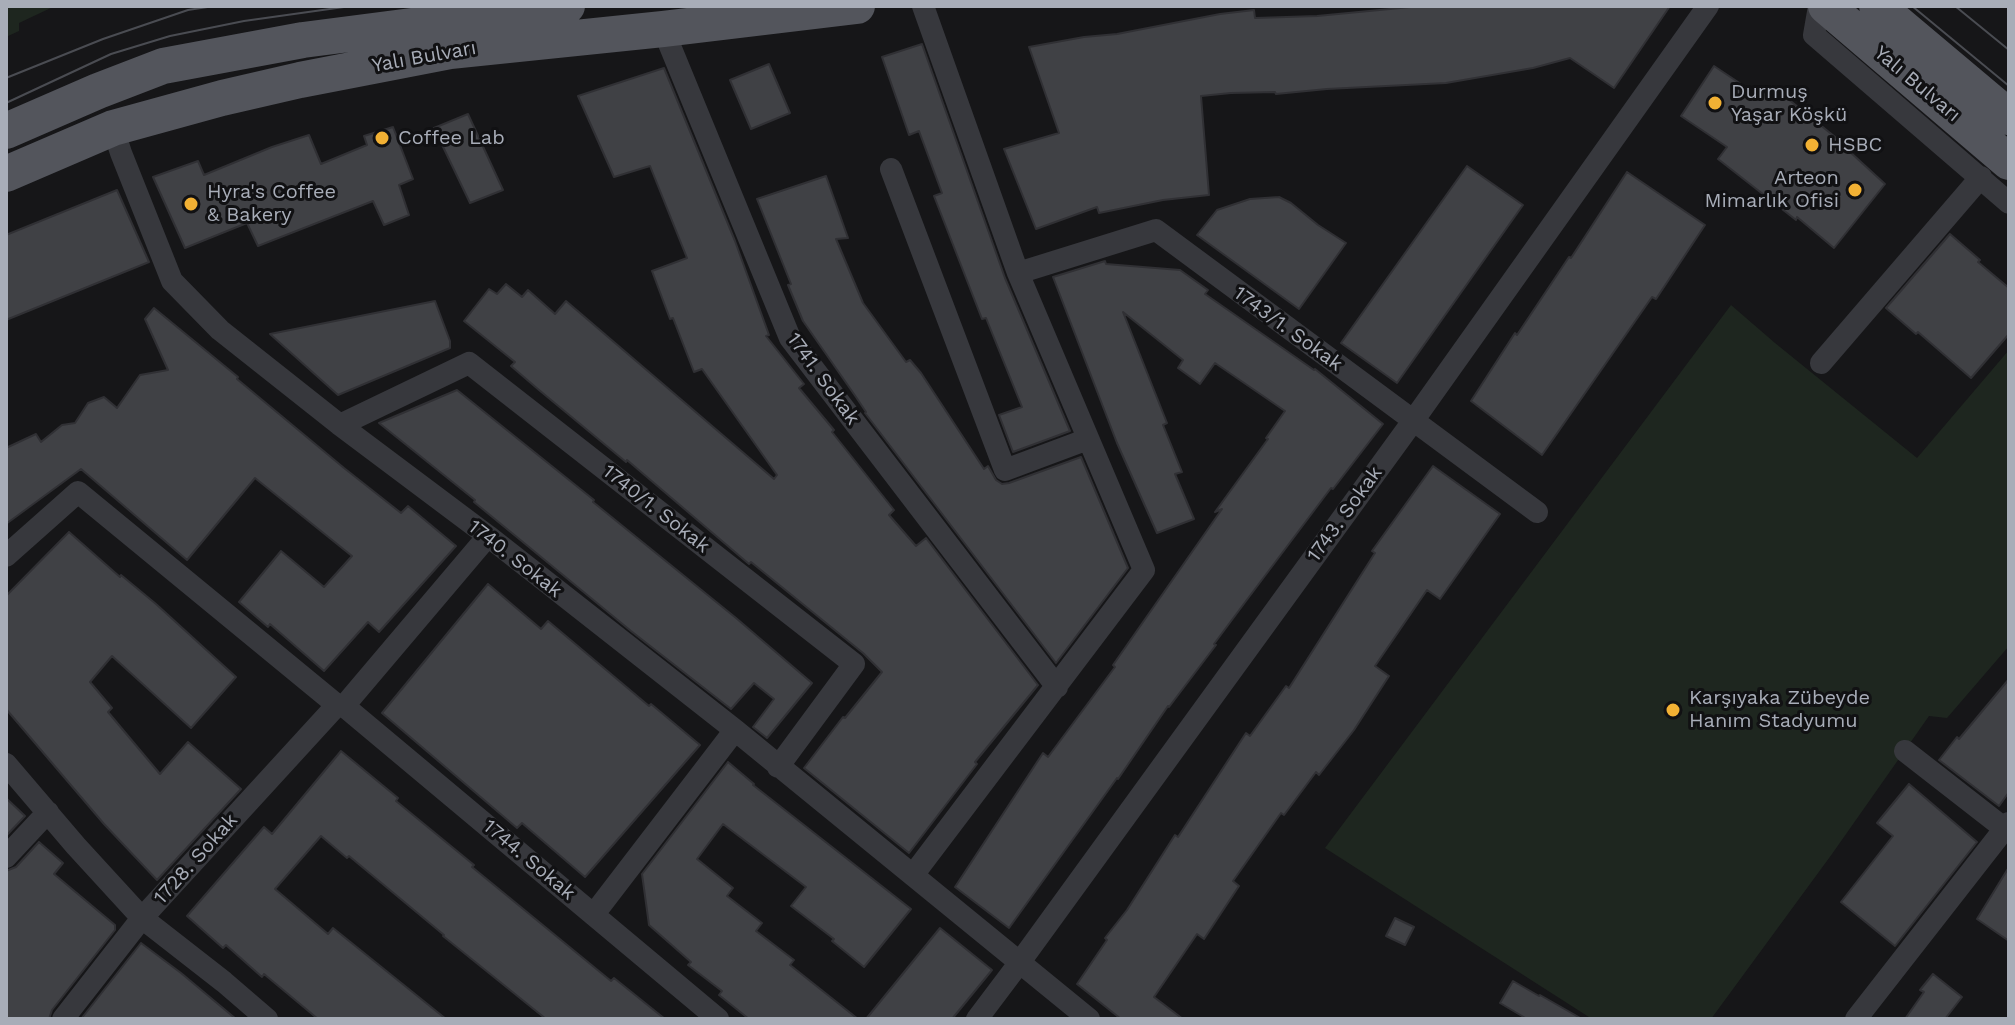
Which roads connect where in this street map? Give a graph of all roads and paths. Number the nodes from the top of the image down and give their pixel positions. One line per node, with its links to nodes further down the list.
1 (567, 6): 9 (main road, Yalı Bulvarı)
2 (857, 6): 8 (main road, Yalı Bulvarı)
3 (923, 6): 21 (street)
4 (1708, 6): 23 (street, 1743. Sokak)
5 (1819, 6): 17 (street)
6 (1826, 6): 17 (main road, Yalı Bulvarı)
7 (1877, 6): 13 (main road, Yalı Bulvarı)
8 (663, 29): 11 (main road, Yalı Bulvarı); 29 (street, 1741. Sokak)
9 (163, 66): 10 (main road, Yalı Bulvarı); 11 (main road)
10 (98, 91): 12 (main road, Yalı Bulvarı); 14 (main road, 1740. Sokak)
11 (167, 113): 14 (main road, Yalı Bulvarı)
12 (41, 115): 15 (main road, Yalı Bulvarı); 16 (main road)
13 (2009, 117)
14 (113, 128): 16 (main road, Yalı Bulvarı); 24 (street, 1740. Sokak)
15 (6, 131)
16 (56, 154): 19 (main road, Yalı Bulvarı)
17 (1997, 165): 20 (street); 22 (street)
18 (891, 169): 25 (street)
19 (6, 174)
20 (2009, 203)
21 (1018, 273): 23 (street, 1743/1. Sokak); 25 (street)
22 (1821, 363)
23 (1413, 421): 26 (street, 1743/1. Sokak); 41 (street, 1743. Sokak)
24 (340, 425): 27 (street, 1740. Sokak); 34 (street, 1740/1. Sokak)
25 (1088, 439): 29 (street)
26 (1537, 512)
27 (488, 536): 30 (street, 1728. Sokak); 31 (street, 1740. Sokak)
28 (6, 556): 30 (street)
29 (1057, 687): 38 (street)
30 (340, 706): 39 (street, 1744. Sokak); 40 (street, 1728. Sokak)
31 (735, 730): 34 (street, 1740. Sokak); 39 (street)
32 (1905, 751): 36 (street)
33 (6, 764): 35 (street)
34 (778, 767): 38 (street, 1740. Sokak)
35 (48, 812): 37 (street); 40 (street)
36 (2008, 828): 47 (street)
37 (6, 857)
38 (913, 875): 41 (street, 1740. Sokak)
39 (594, 914): 44 (street, 1744. Sokak)
40 (142, 918): 42 (street, 1728. Sokak); 43 (street)
41 (1020, 962): 45 (street, 1743. Sokak); 46 (street, 1740. Sokak)
42 (63, 1019)
43 (267, 1019)
44 (718, 1019)
45 (977, 1019)
46 (1089, 1019)
47 (1856, 1019)

